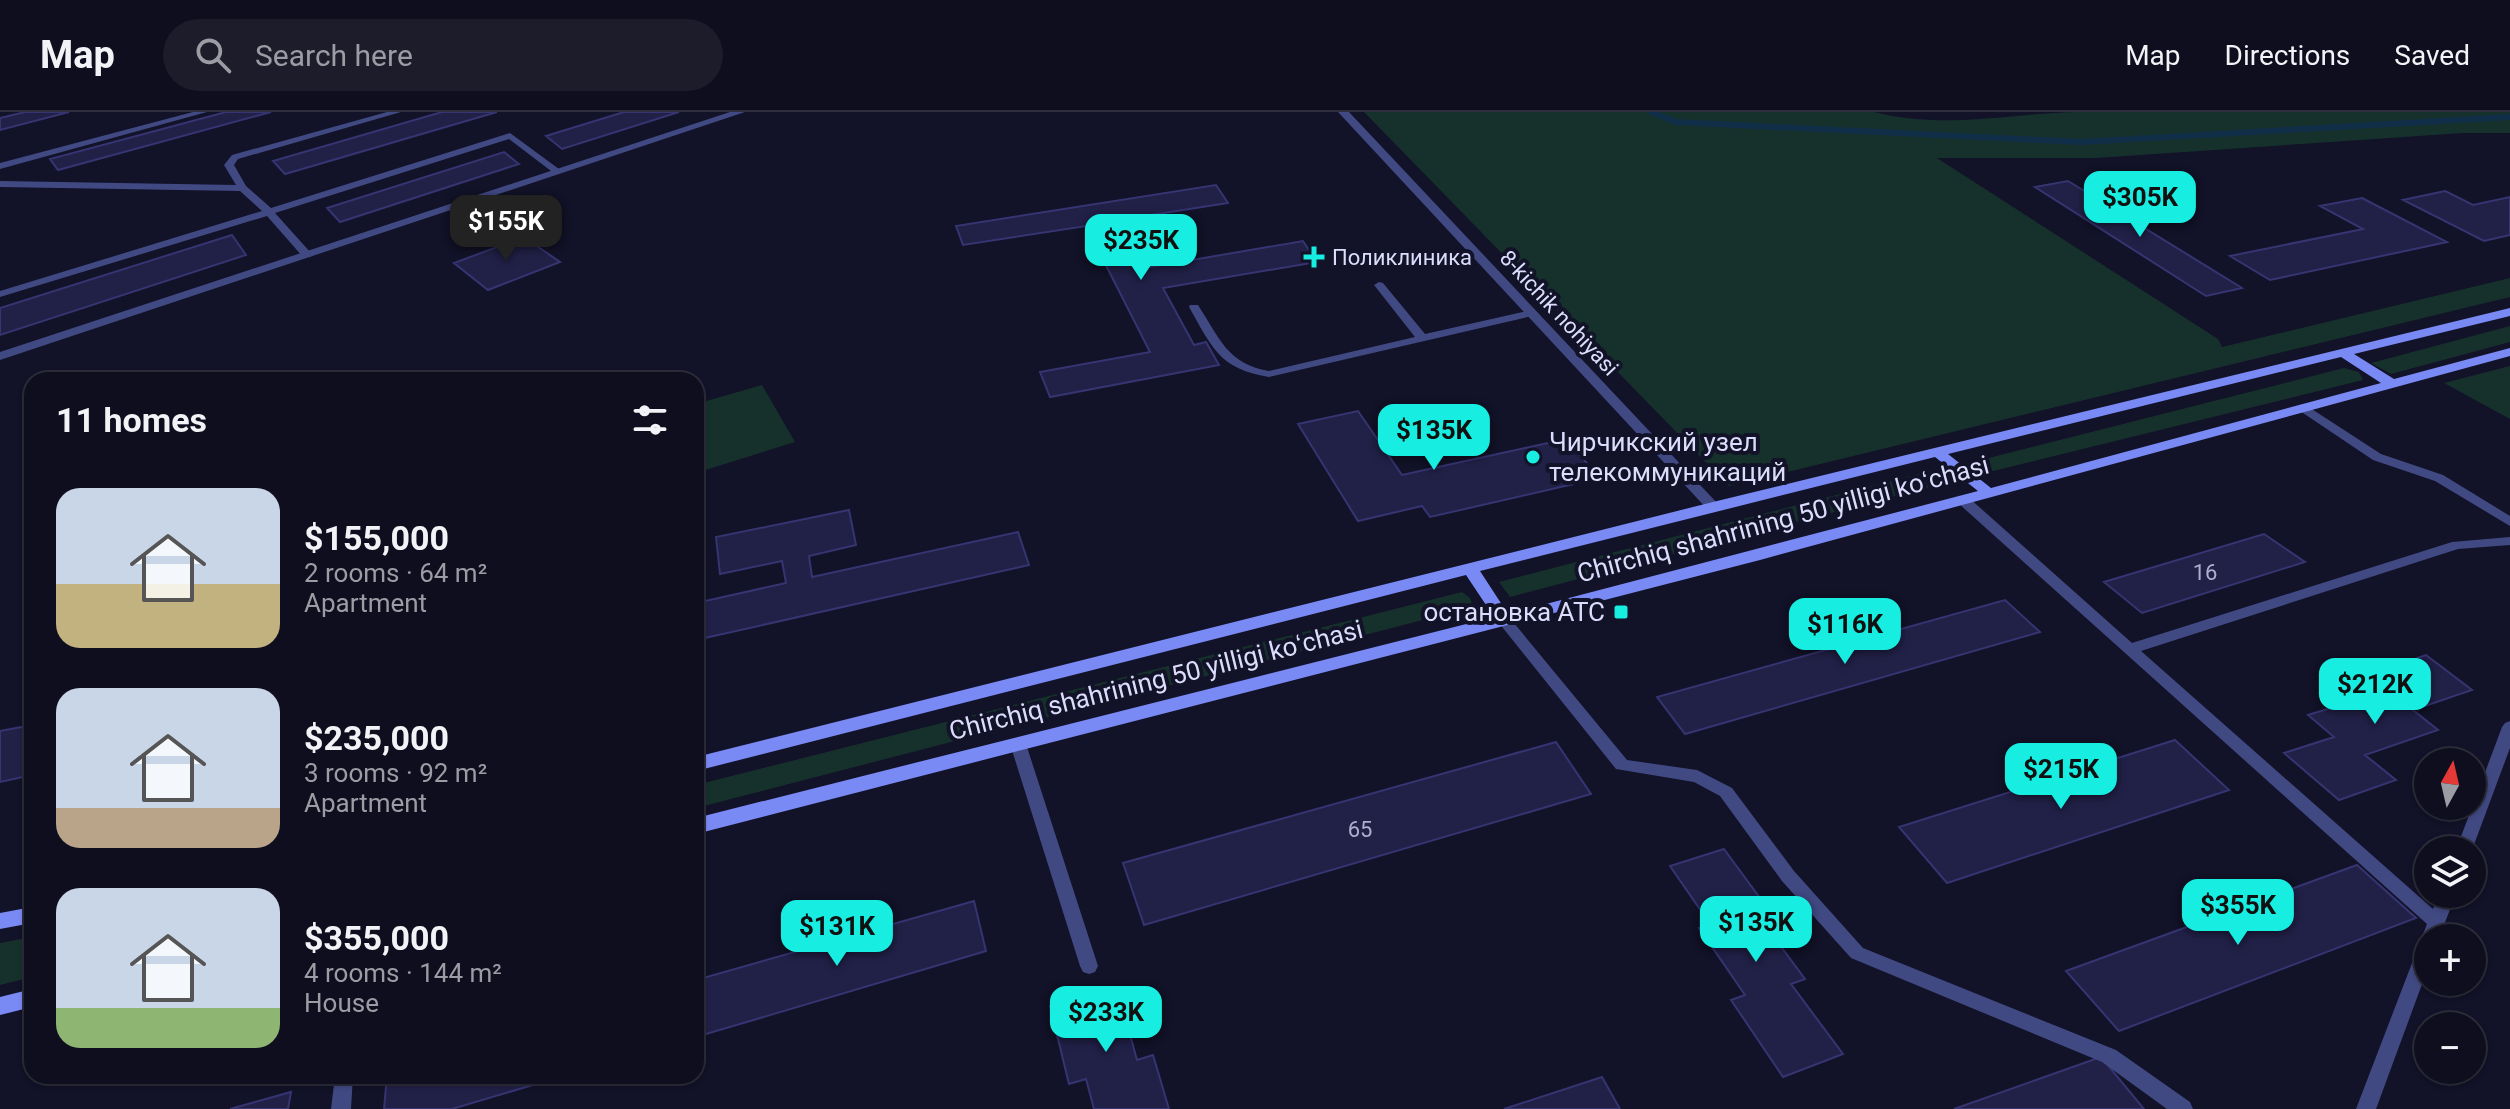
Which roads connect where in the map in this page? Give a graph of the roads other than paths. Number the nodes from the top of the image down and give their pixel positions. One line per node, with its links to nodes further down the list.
1 (203, 112): 5 (lane)
2 (397, 112): 8 (lane)
3 (740, 112): 6 (street)
4 (1343, 112): 15 (street, 8-kichik nohiyasi)
5 (0, 166)
6 (558, 172): 9 (lane); 10 (street)
7 (0, 184): 8 (lane)
8 (242, 188): 9 (lane)
9 (269, 212): 10 (lane); 12 (lane)
10 (307, 255): 19 (street)
11 (1379, 285): 16 (lane)
12 (0, 294)
13 (1194, 307): 16 (lane)
14 (2510, 312): 18 (main road, Chirchiq shahrining 50 yilligi koʻchasi)
15 (1532, 313): 16 (lane); 25 (street, 8-kichik nohiyasi)
16 (1423, 339)
17 (2510, 352): 20 (main road, Chirchiq shahrining 50 yilligi koʻchasi)
18 (2343, 353): 20 (main road); 22 (main road, Chirchiq shahrining 50 yilligi koʻchasi)
19 (0, 356)
20 (2392, 384): 21 (main road, Chirchiq shahrining 50 yilligi koʻchasi)
21 (2304, 408): 23 (main road, Chirchiq shahrining 50 yilligi koʻchasi); 26 (lane)
22 (1937, 452): 23 (main road); 25 (main road, Chirchiq shahrining 50 yilligi koʻchasi)
23 (1989, 493): 24 (main road, Chirchiq shahrining 50 yilligi koʻchasi)
24 (1963, 500): 29 (main road, Chirchiq shahrining 50 yilligi koʻchasi); 30 (lane)
25 (1713, 507): 28 (main road, Chirchiq shahrining 50 yilligi koʻchasi)
26 (2510, 522)
27 (2510, 541): 30 (lane)
28 (1471, 570): 29 (main road); 33 (main road, Chirchiq shahrining 50 yilligi koʻchasi)
29 (1504, 620): 32 (main road, Chirchiq shahrining 50 yilligi koʻchasi); 45 (lane)
30 (2130, 649): 38 (lane)
31 (2510, 727): 35 (lane)
32 (1018, 744): 34 (main road, Chirchiq shahrining 50 yilligi koʻchasi); 39 (lane)
33 (704, 762)
34 (704, 824)
35 (2469, 836)
36 (24, 916): 37 (main road)
37 (0, 921)
38 (2427, 924)
39 (1089, 966)
40 (2414, 981): 46 (lane)
41 (24, 1000): 42 (main road)
42 (0, 1006)
43 (343, 1084): 44 (lane)
44 (341, 1109)
45 (2183, 1109)
46 (2366, 1109)

